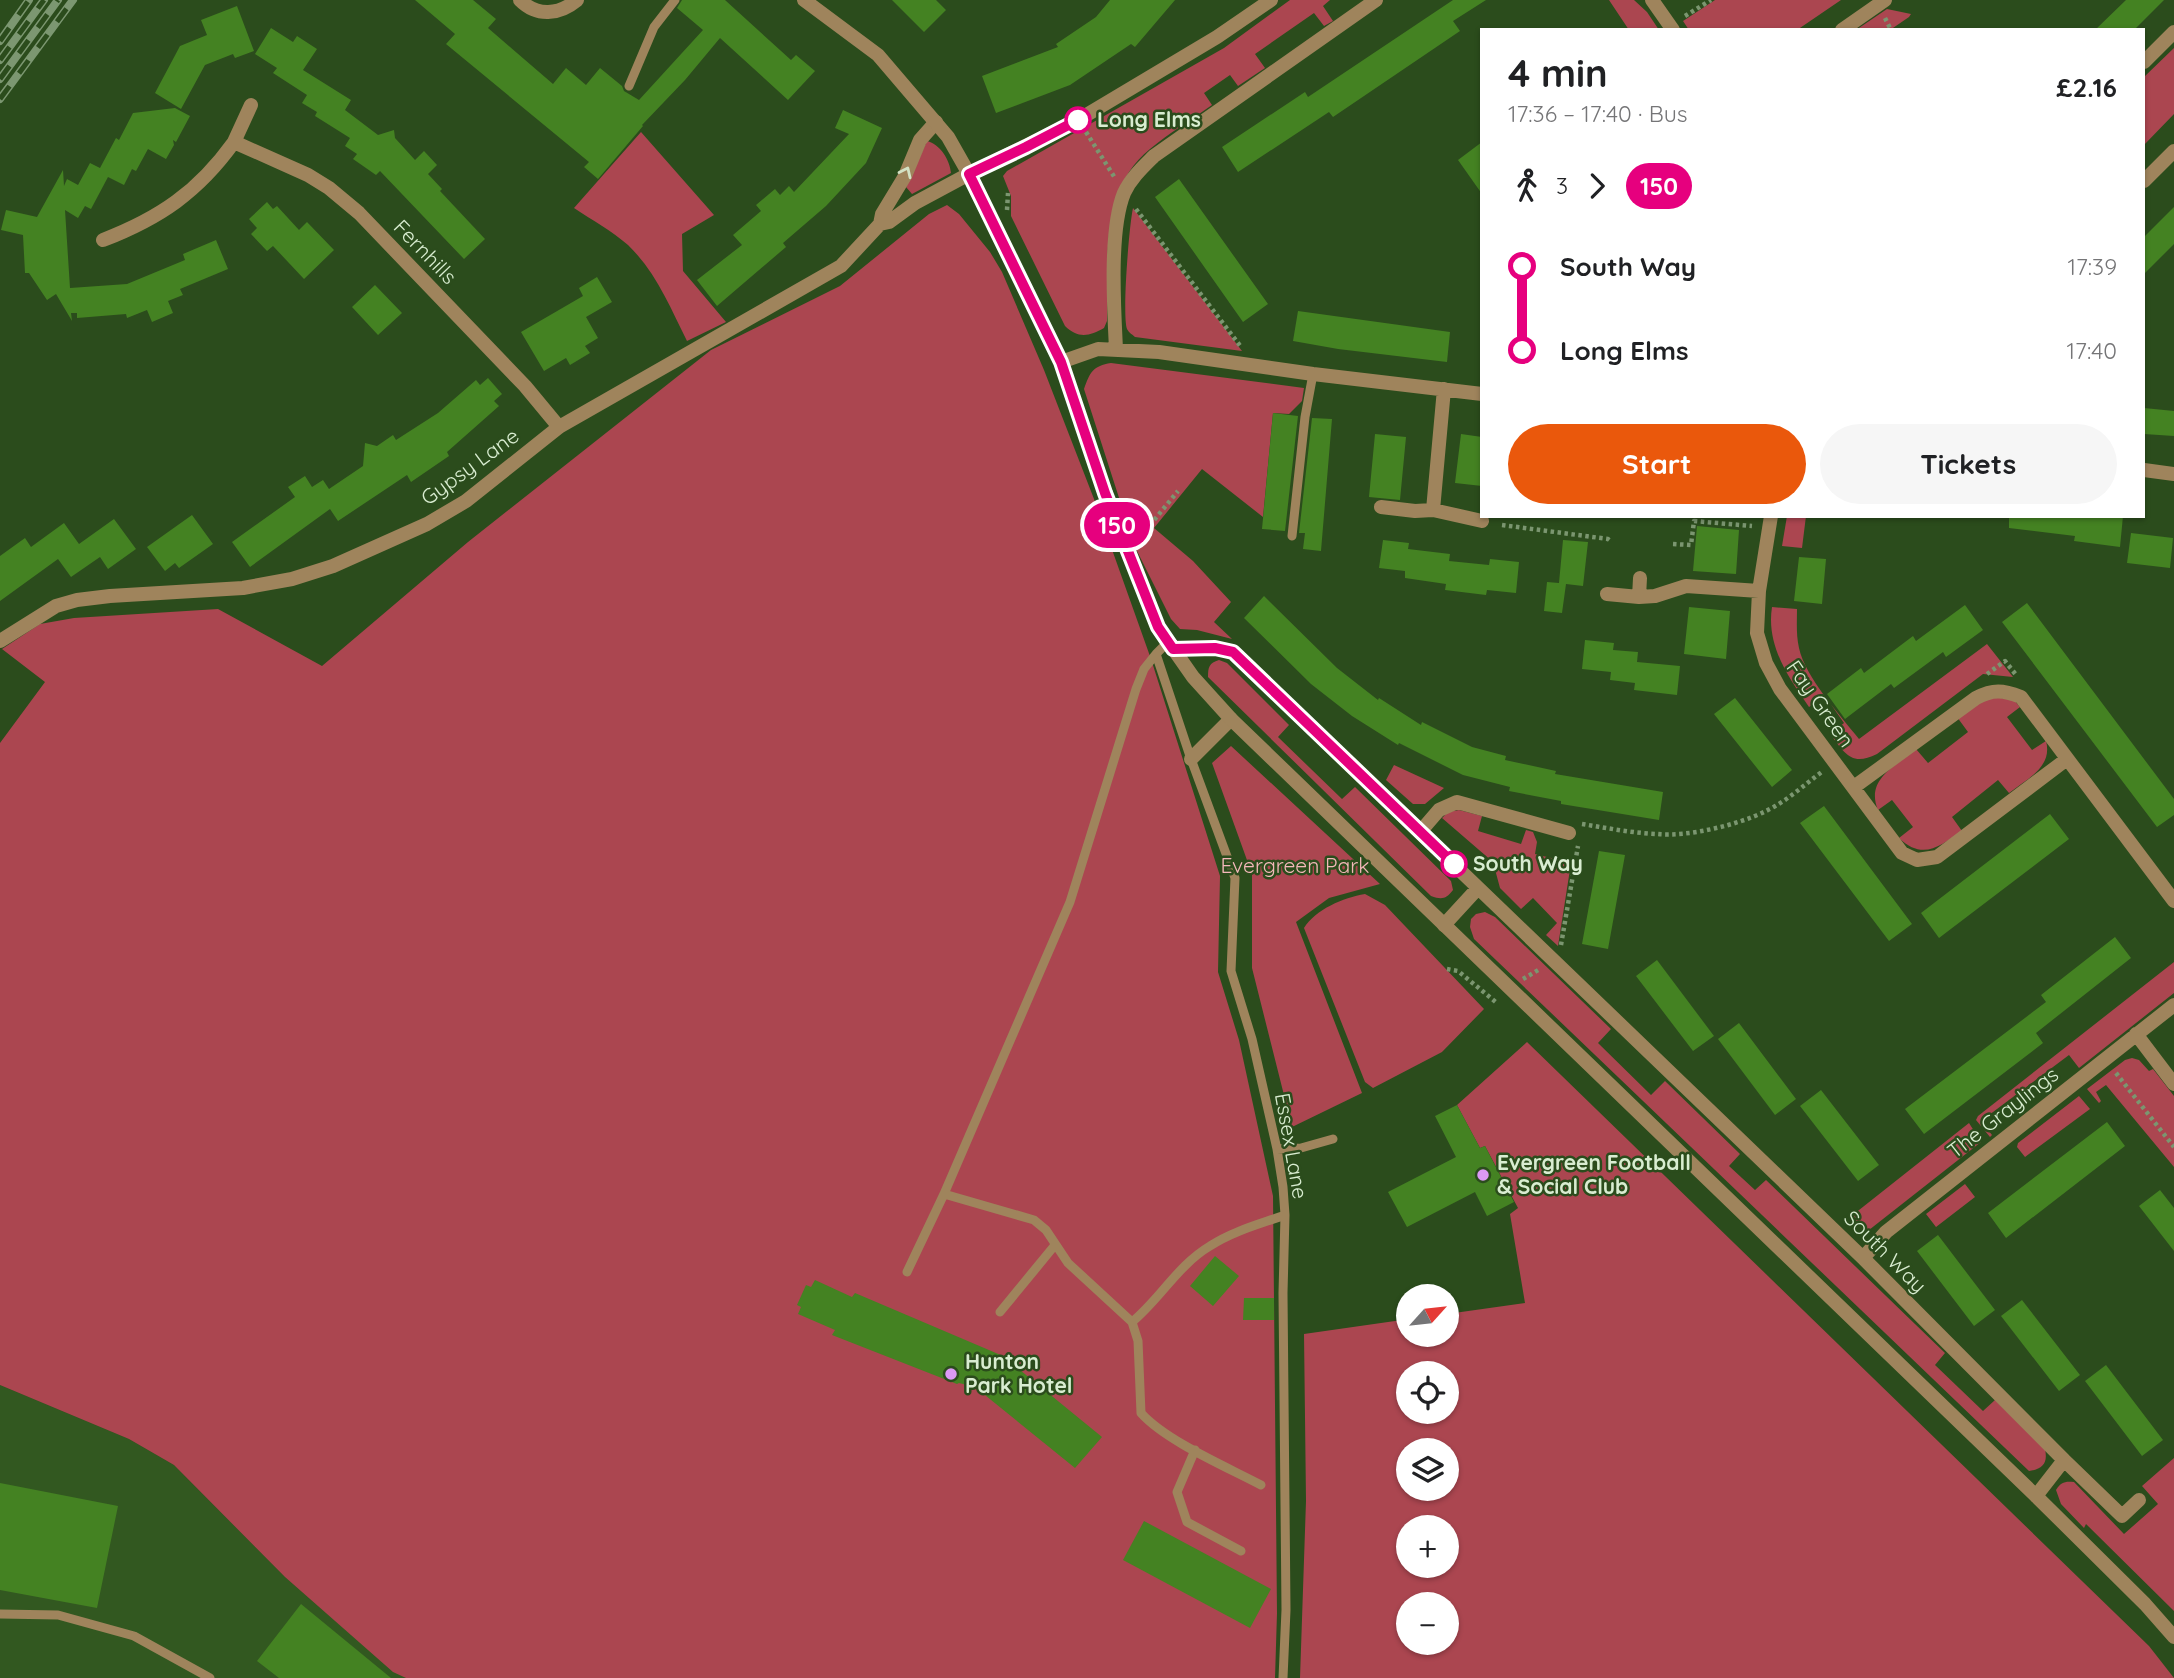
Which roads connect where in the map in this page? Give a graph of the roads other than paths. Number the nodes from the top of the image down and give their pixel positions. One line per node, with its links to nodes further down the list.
1 (520, 0): 2 (street)
2 (576, 0)
3 (675, 0): 13 (lane)
4 (804, 0): 15 (street)
5 (1271, 0): 18 (street, Gypsy Lane)
6 (1376, 0): 22 (street)
7 (1652, 0): 9 (street)
8 (1885, 0): 10 (street)
9 (1675, 25)
10 (1845, 28)
11 (2174, 32): 12 (street)
12 (2145, 61)
13 (629, 86)
14 (251, 105): 16 (street)
15 (936, 122): 18 (street); 20 (street, Gypsy Lane, one-way to 15)
16 (234, 142): 21 (street); 27 (street, Fernhills)
17 (2174, 151): 19 (street)
18 (969, 174): 20 (street, Gypsy Lane); 23 (street)
19 (2145, 180)
20 (880, 224): 27 (street, Gypsy Lane)
21 (103, 240)
22 (1116, 349): 23 (street); 24 (street)
23 (1061, 362): 40 (street)
24 (1313, 374): 25 (street); 34 (lane)
25 (1444, 389): 26 (street); 31 (street)
26 (1480, 394)
27 (559, 427): 39 (street, Gypsy Lane)
28 (2145, 470): 29 (street)
29 (2174, 474)
30 (1381, 507): 31 (street)
31 (1433, 510): 33 (street)
32 (1771, 518): 36 (street, Fay Green)
33 (1482, 521)
34 (1292, 536)
35 (1640, 578): 38 (street)
36 (1759, 591): 38 (street); 45 (street, Fay Green)
37 (1607, 594): 38 (street)
38 (1639, 597)
39 (0, 641)
40 (1170, 646): 41 (lane); 42 (street); 46 (street, South Way)
41 (1156, 654): 44 (lane, Essex Lane); 56 (lane)
42 (1231, 719): 44 (street); 50 (street)
43 (2067, 759): 45 (street); 45 (street, Fay Green); 49 (street)
44 (1191, 760): 55 (lane, Essex Lane)
45 (1854, 787)
46 (1420, 832): 47 (street); 48 (street, South Way)
47 (1569, 833)
48 (1478, 888): 50 (street); 59 (street, South Way)
49 (2174, 901)
50 (1444, 925): 66 (street)
51 (2174, 1004): 52 (street, The Graylings)
52 (2136, 1034): 53 (street); 59 (street, The Graylings)
53 (2174, 1084)
54 (1333, 1139): 55 (lane)
55 (1277, 1149): 57 (lane, Essex Lane)
56 (944, 1194): 58 (lane); 60 (lane)
57 (1286, 1215): 62 (lane); 72 (lane, Essex Lane)
58 (1055, 1245): 61 (lane); 62 (lane)
59 (1863, 1258): 64 (street, South Way)
60 (907, 1272)
61 (1000, 1312)
62 (1132, 1322): 63 (lane)
63 (1195, 1450): 65 (lane); 68 (lane)
64 (2064, 1460): 66 (street); 67 (street, South Way)
65 (1261, 1485)
66 (2036, 1496): 70 (street)
67 (2139, 1500)
68 (1241, 1551)
69 (0, 1614): 71 (lane)
70 (2174, 1637)
71 (210, 1678)
72 (1283, 1678)

